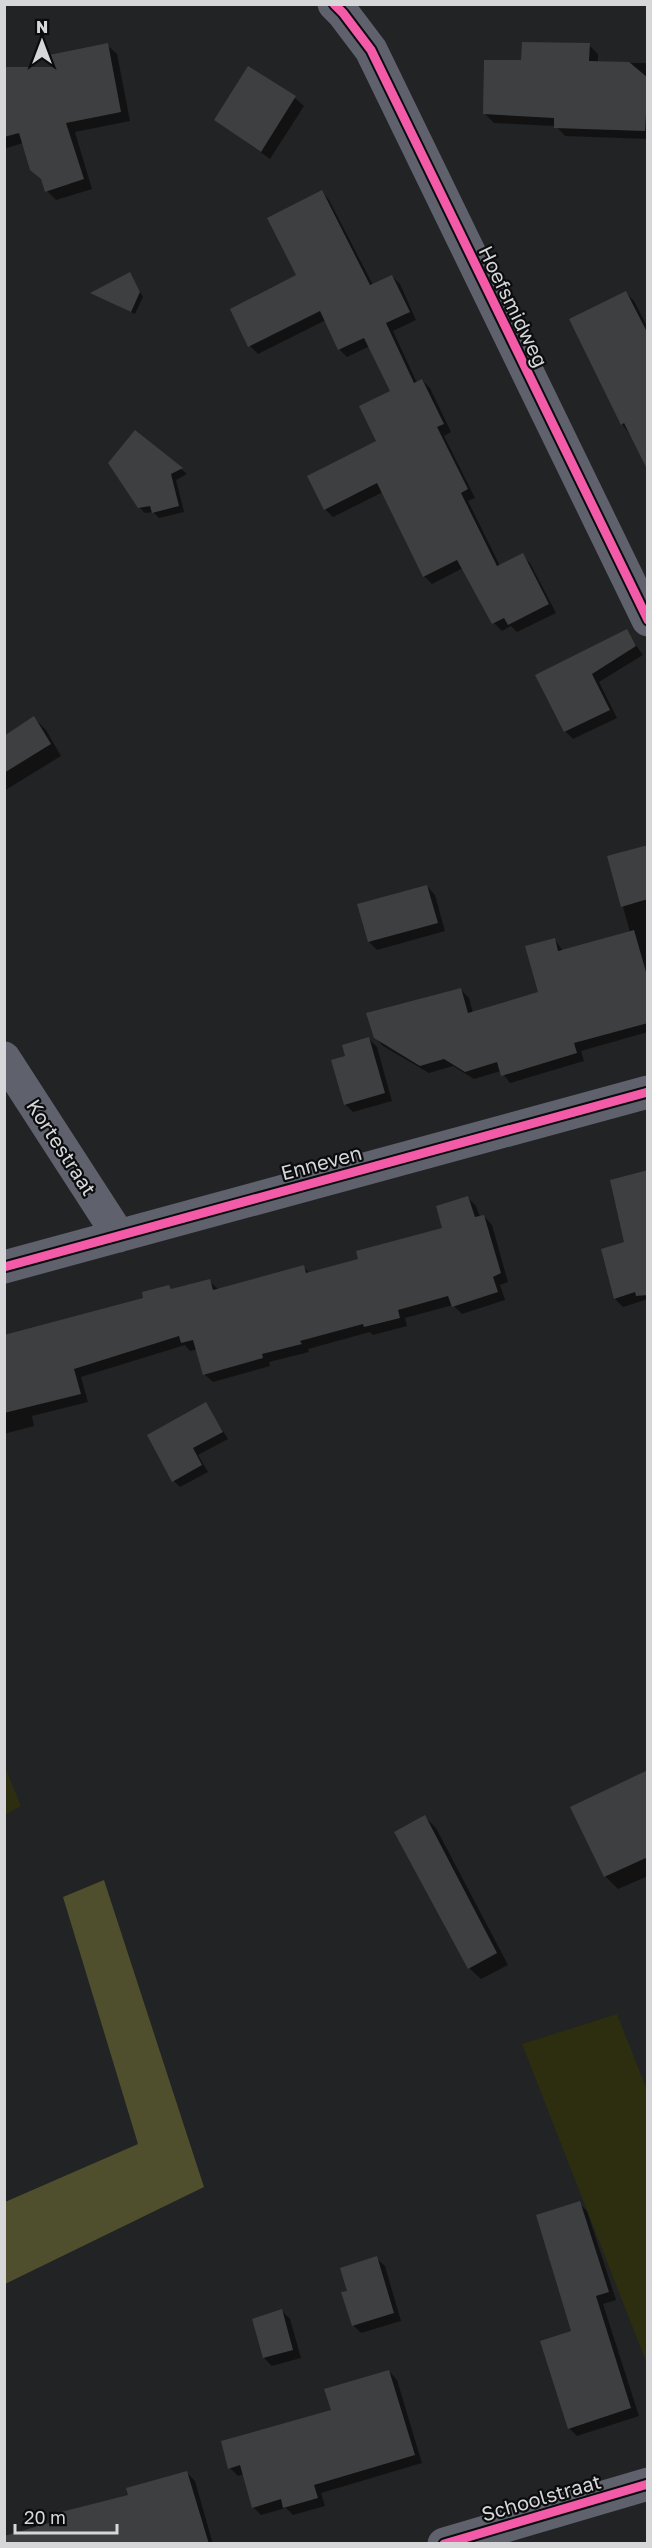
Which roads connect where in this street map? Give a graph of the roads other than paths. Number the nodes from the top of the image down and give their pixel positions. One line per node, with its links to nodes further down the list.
1 (344, 7): 2 (street, Hoefsmidweg)
2 (648, 620)
3 (4, 1058): 5 (street, Kortestraat)
4 (648, 1092): 5 (street, Enneven)
5 (119, 1236): 6 (street, Enneven)
6 (4, 1267)
7 (648, 2484): 8 (street, Schoolstraat)
8 (444, 2544)

